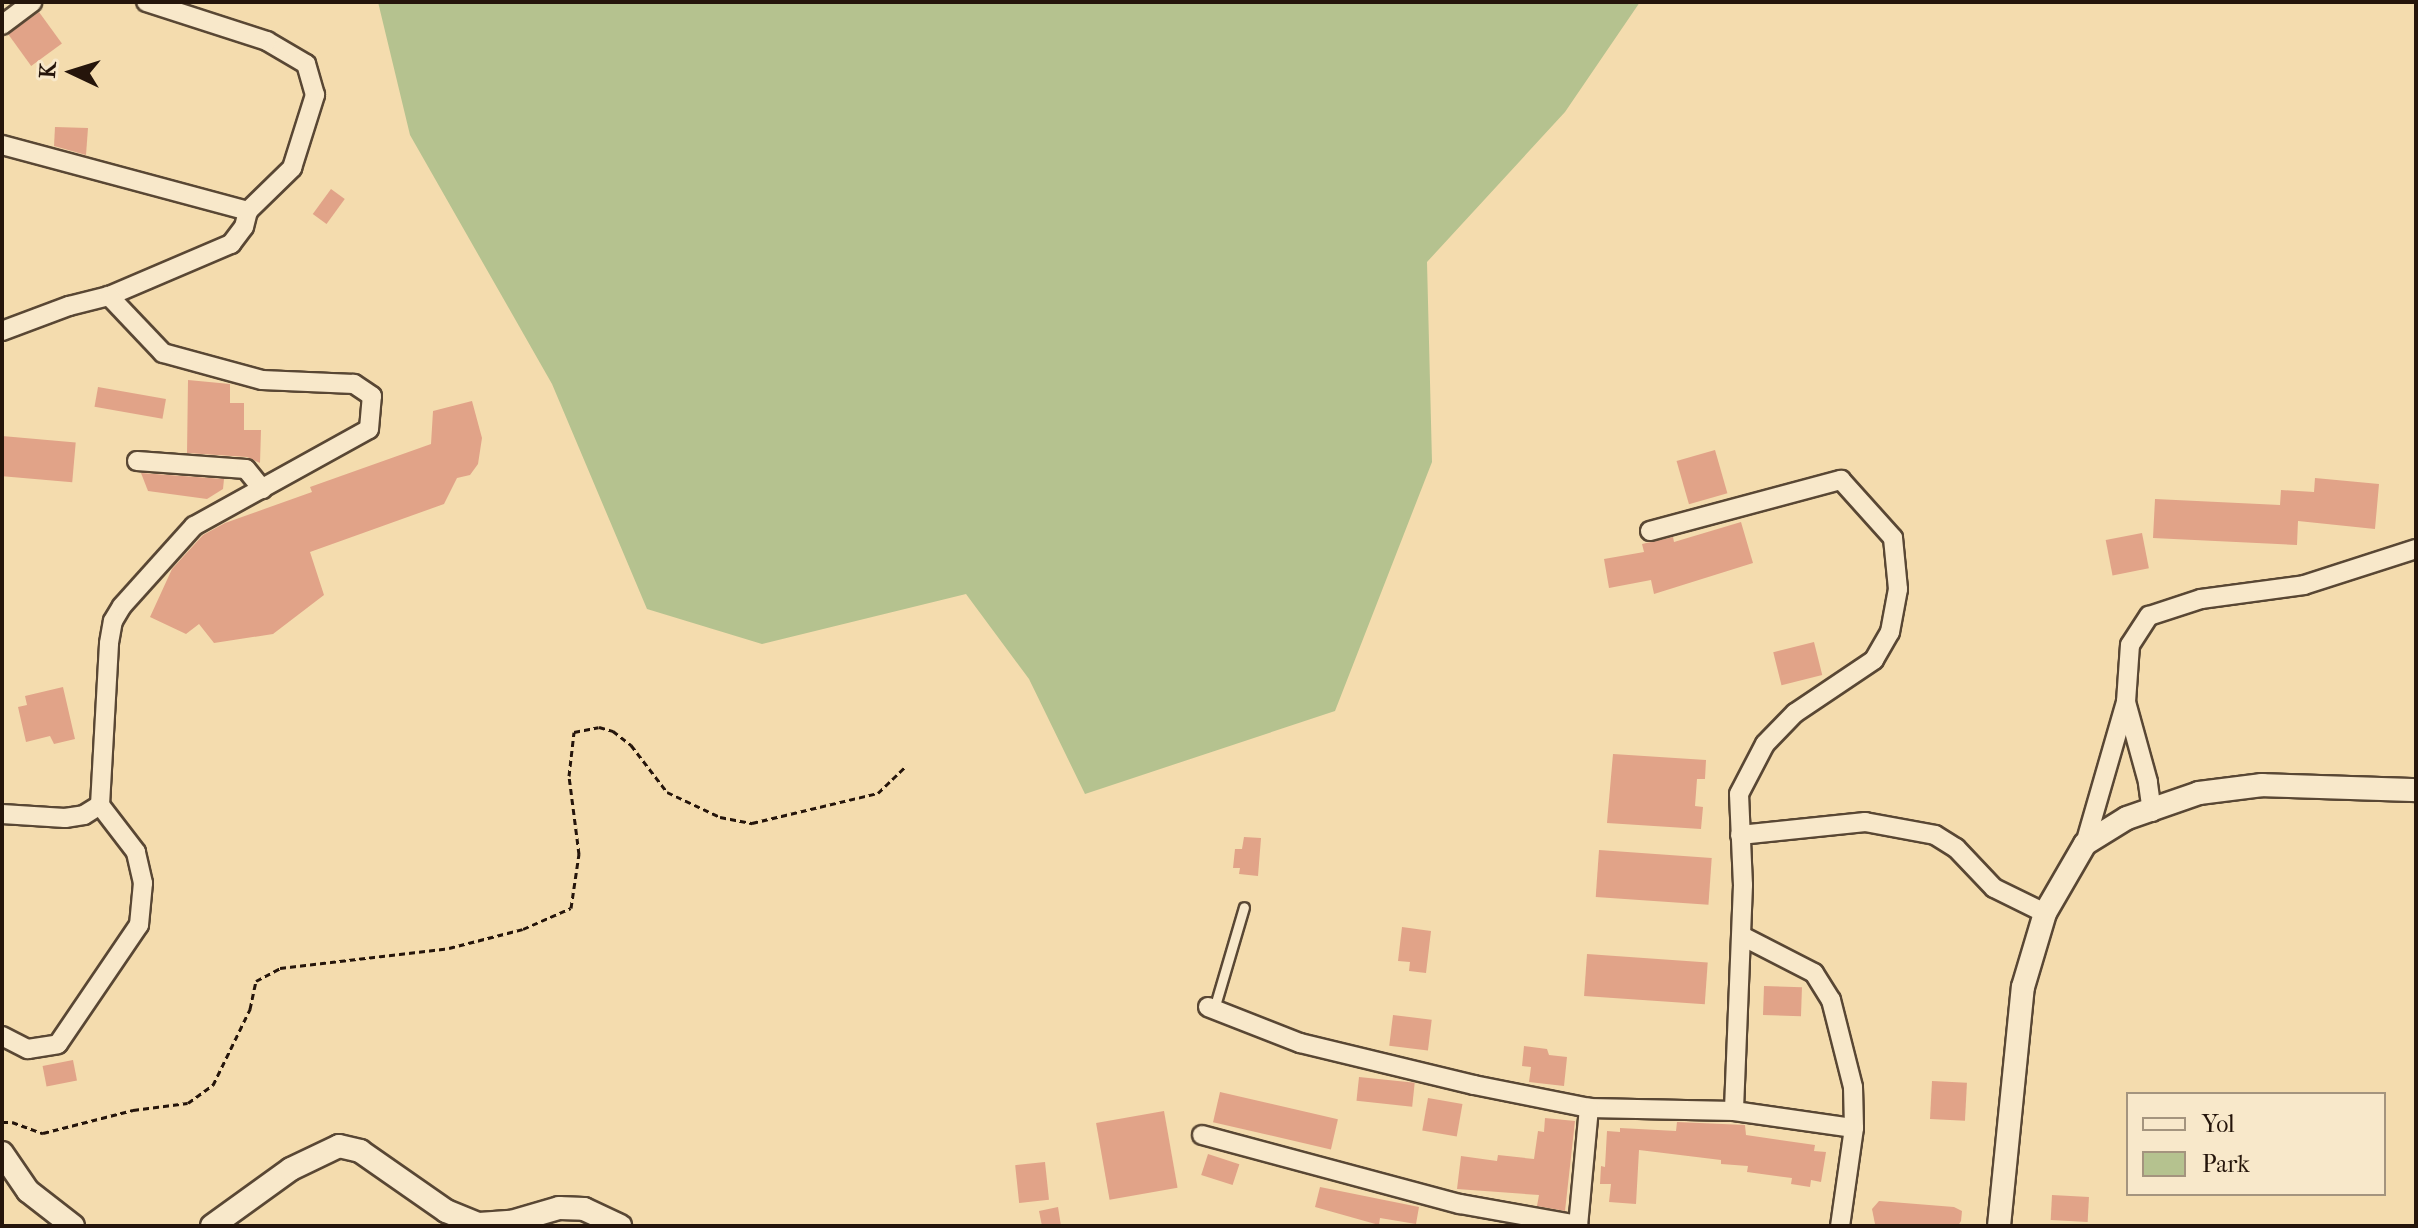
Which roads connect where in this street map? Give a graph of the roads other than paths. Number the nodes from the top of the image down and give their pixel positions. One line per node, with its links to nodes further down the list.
1 (32, 2): 3 (street)
2 (146, 2): 5 (street)
3 (2, 25)
4 (2, 145): 5 (street)
5 (248, 211): 6 (street)
6 (109, 296): 7 (street); 9 (street)
7 (2, 331)
8 (137, 461): 9 (street)
9 (262, 489): 14 (street)
10 (1650, 531): 17 (street)
11 (2416, 549): 12 (street)
12 (2126, 702): 15 (street); 18 (street)
13 (2416, 790): 15 (street)
14 (100, 805): 16 (street); 23 (street)
15 (2152, 812): 18 (street)
16 (2, 814)
17 (1740, 835): 20 (street); 21 (street)
18 (2085, 844): 20 (street)
19 (1244, 907): 22 (lane)
20 (2045, 913): 34 (street)
21 (1742, 936): 25 (street); 26 (street)
22 (1211, 1008): 24 (street)
23 (2, 1036)
24 (1589, 1108): 25 (street); 29 (street)
25 (1734, 1111): 26 (street)
26 (1854, 1128): 33 (street)
27 (1202, 1135): 29 (street)
28 (2, 1153): 30 (street)
29 (1578, 1225)
30 (73, 1226)
31 (212, 1226): 32 (street)
32 (620, 1226)
33 (1840, 1226)
34 (1999, 1226)

